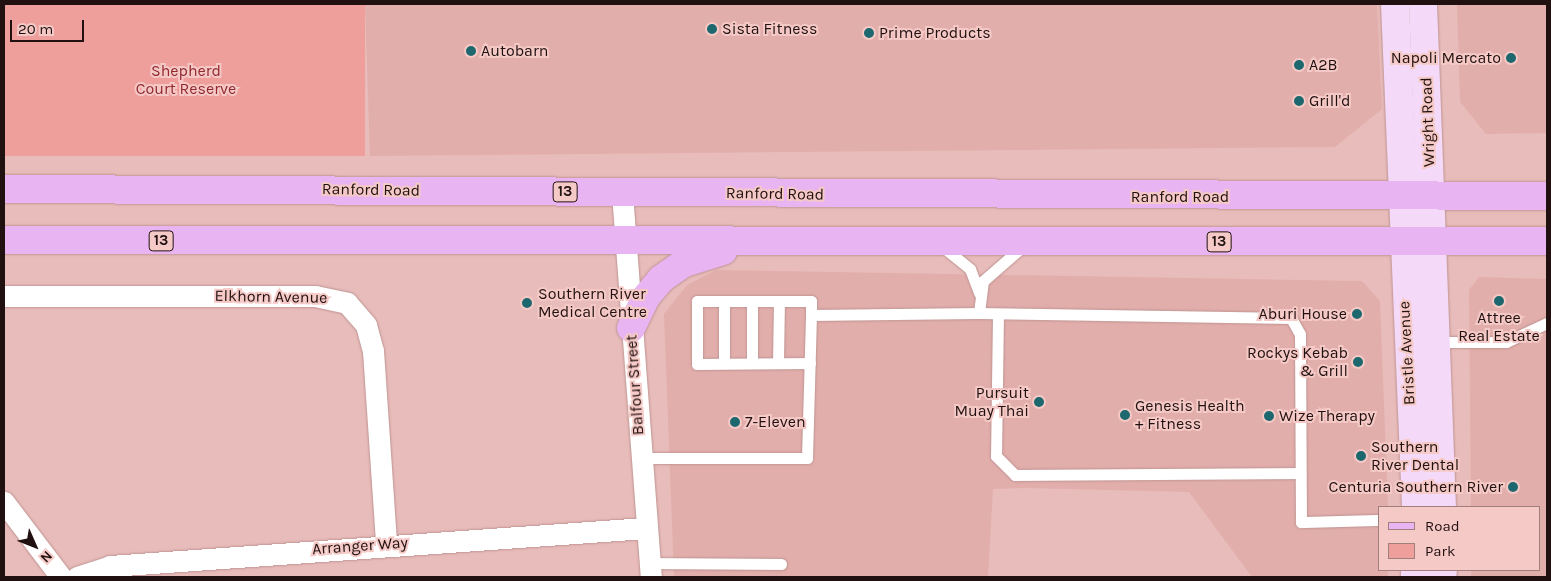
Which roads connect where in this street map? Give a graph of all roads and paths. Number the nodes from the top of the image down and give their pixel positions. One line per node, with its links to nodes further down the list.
1 (1395, 4): 6 (street, Wright Road)
2 (1424, 4): 7 (street, Wright Road)
3 (4, 189): 4 (main road, Ranford Road / 13)
4 (622, 193): 6 (main road, Ranford Road / 13); 14 (street, Balfour Street)
5 (1547, 196): 7 (main road, Ranford Road / 13)
6 (1401, 198): 7 (main road, Ranford Road / 13); 9 (street, Bristle Avenue)
7 (1431, 198): 10 (street, Wright Road)
8 (4, 240): 14 (main road, 13)
9 (1402, 241): 10 (main road, 13); 13 (main road, 13); 34 (street, Bristle Avenue)
10 (1433, 241): 11 (main road, 13); 26 (street, Bristle Avenue)
11 (1547, 241)
12 (931, 242): 13 (main road, 13); 15 (main road, 13); 17 (lane)
13 (1036, 242): 17 (lane)
14 (625, 243): 15 (main road, 13); 25 (street, Balfour Street)
15 (748, 243): 25 (main road)
16 (4, 296): 38 (street, Elkhorn Avenue)
17 (980, 298): 21 (lane)
18 (724, 301): 19 (lane); 27 (lane); 27 (lane)
19 (752, 301): 20 (lane); 28 (lane)
20 (779, 301): 23 (lane); 29 (lane)
21 (979, 313): 22 (lane); 23 (lane)
22 (998, 314): 32 (lane); 32 (lane)
23 (811, 315): 30 (lane)
24 (1547, 323): 26 (lane)
25 (631, 328): 31 (street, Balfour Street)
26 (1437, 342): 35 (street, Bristle Avenue)
27 (724, 363): 28 (lane)
28 (752, 363): 29 (lane)
29 (778, 363): 30 (lane)
30 (810, 363): 31 (lane)
31 (641, 458): 37 (street, Balfour Street)
32 (1300, 472): 36 (lane)
33 (4, 502): 41 (street)
34 (1416, 506)
35 (1442, 506)
36 (1378, 520)
37 (646, 528): 38 (street, Arranger Way); 40 (street, Balfour Street)
38 (386, 544): 42 (street, Arranger Way)
39 (781, 564): 40 (lane)
40 (650, 570)
41 (61, 577)
42 (77, 577)

